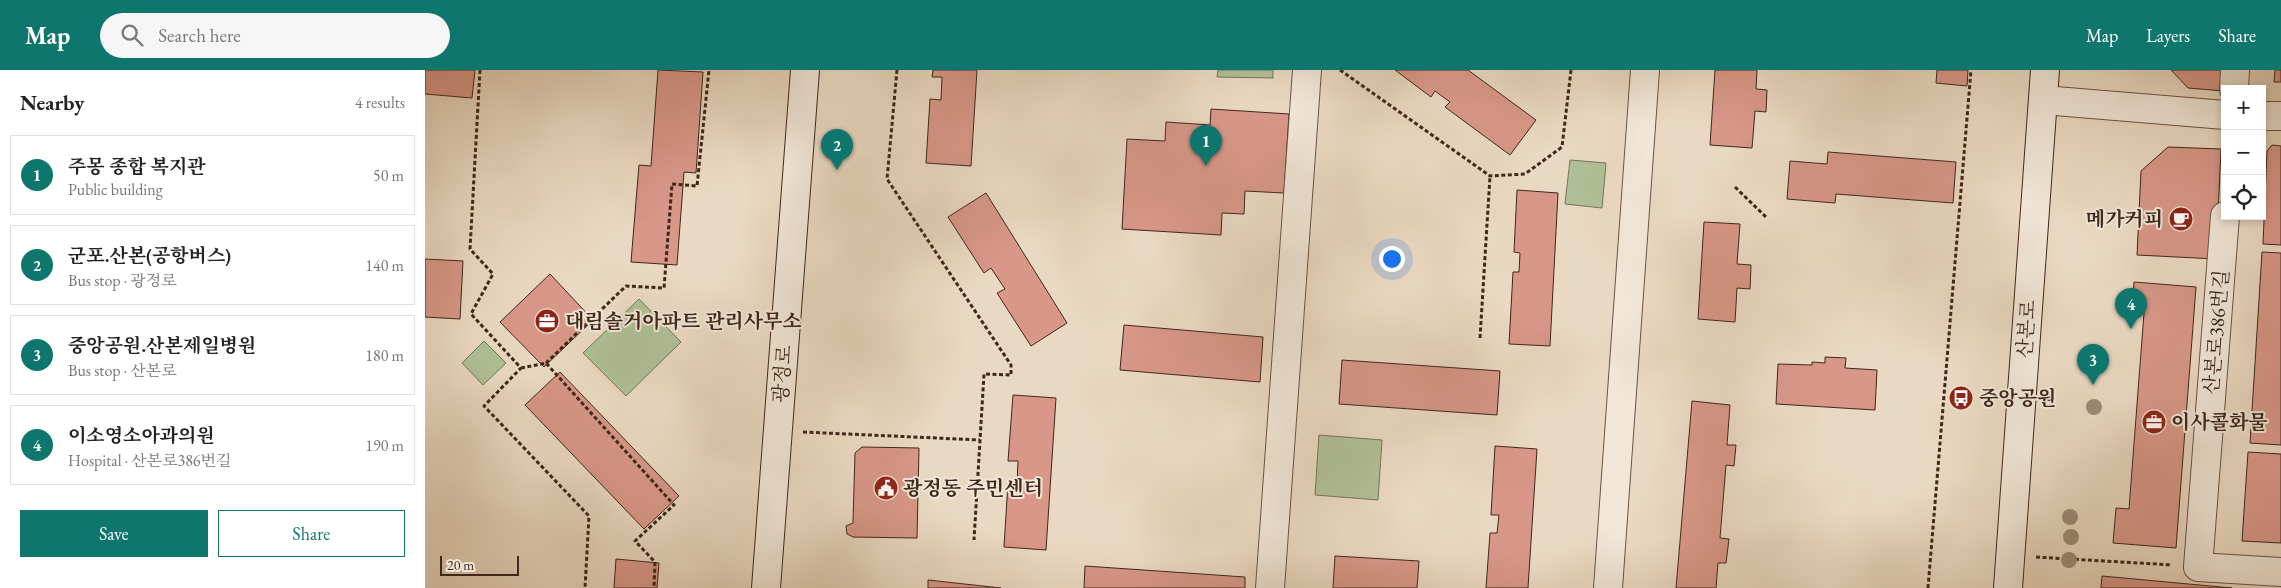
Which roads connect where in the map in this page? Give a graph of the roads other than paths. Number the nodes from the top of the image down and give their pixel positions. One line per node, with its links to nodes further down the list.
1 (805, 70): 13 (street, 광정로)
2 (1307, 70): 14 (street)
3 (1645, 70): 15 (street)
4 (2045, 70): 7 (street, 산본로)
5 (2235, 70): 6 (street)
6 (2234, 85)
7 (2043, 100): 8 (street); 16 (street, 산본로)
8 (2221, 115)
9 (2266, 116): 10 (street)
10 (2281, 116)
11 (2225, 220): 12 (street, 산본로386번길)
12 (2281, 572)
13 (765, 588)
14 (1270, 588)
15 (1608, 588)
16 (2008, 588)

